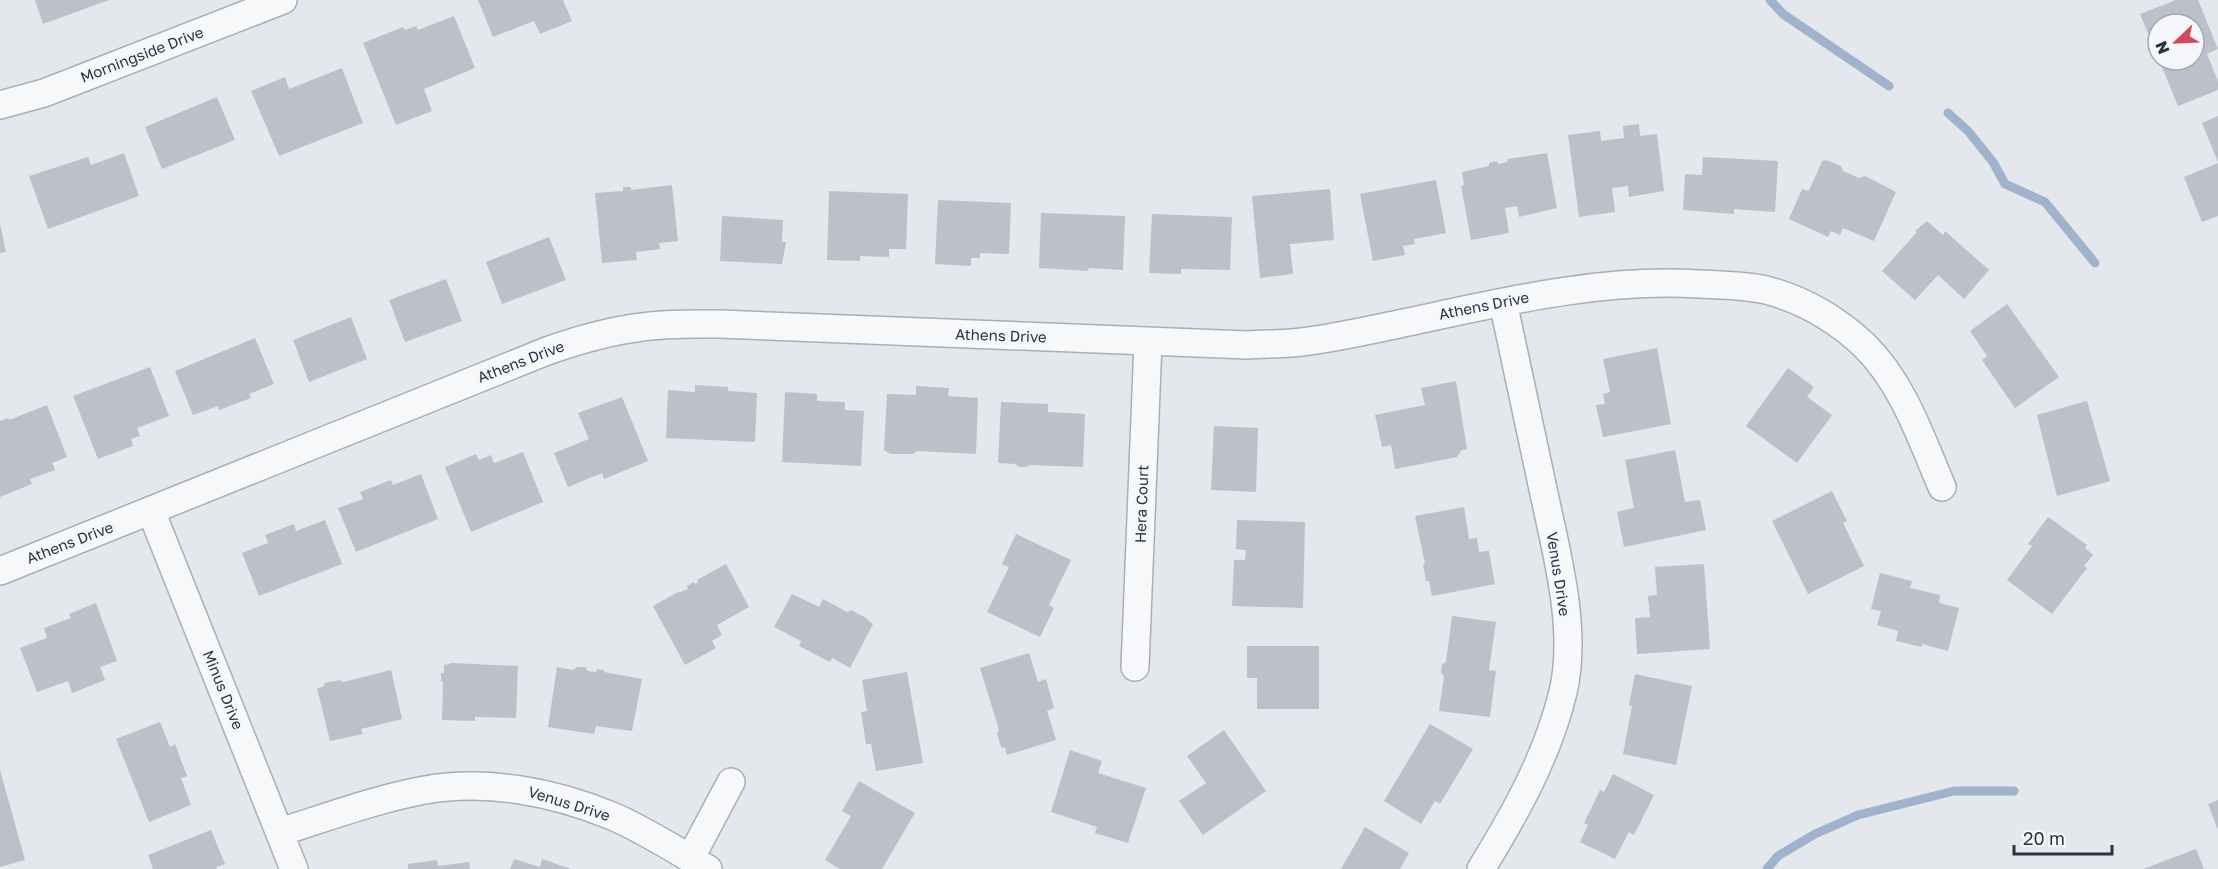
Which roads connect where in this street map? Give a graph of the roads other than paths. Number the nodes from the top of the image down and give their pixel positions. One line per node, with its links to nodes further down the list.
1 (283, 0): 2 (street, Morningside Drive)
2 (0, 105)
3 (1503, 302): 4 (street, Athens Drive); 5 (street, Athens Drive); 13 (street, Venus Drive)
4 (1148, 342): 6 (street, Athens Drive); 8 (street, Hera Court)
5 (1942, 487)
6 (151, 511): 7 (street, Athens Drive); 10 (street, Minus Drive)
7 (0, 571)
8 (1135, 667)
9 (731, 782): 11 (street)
10 (280, 832): 11 (street, Venus Drive); 12 (street, Minus Drive)
11 (699, 864)
12 (294, 869)
13 (1481, 869)

